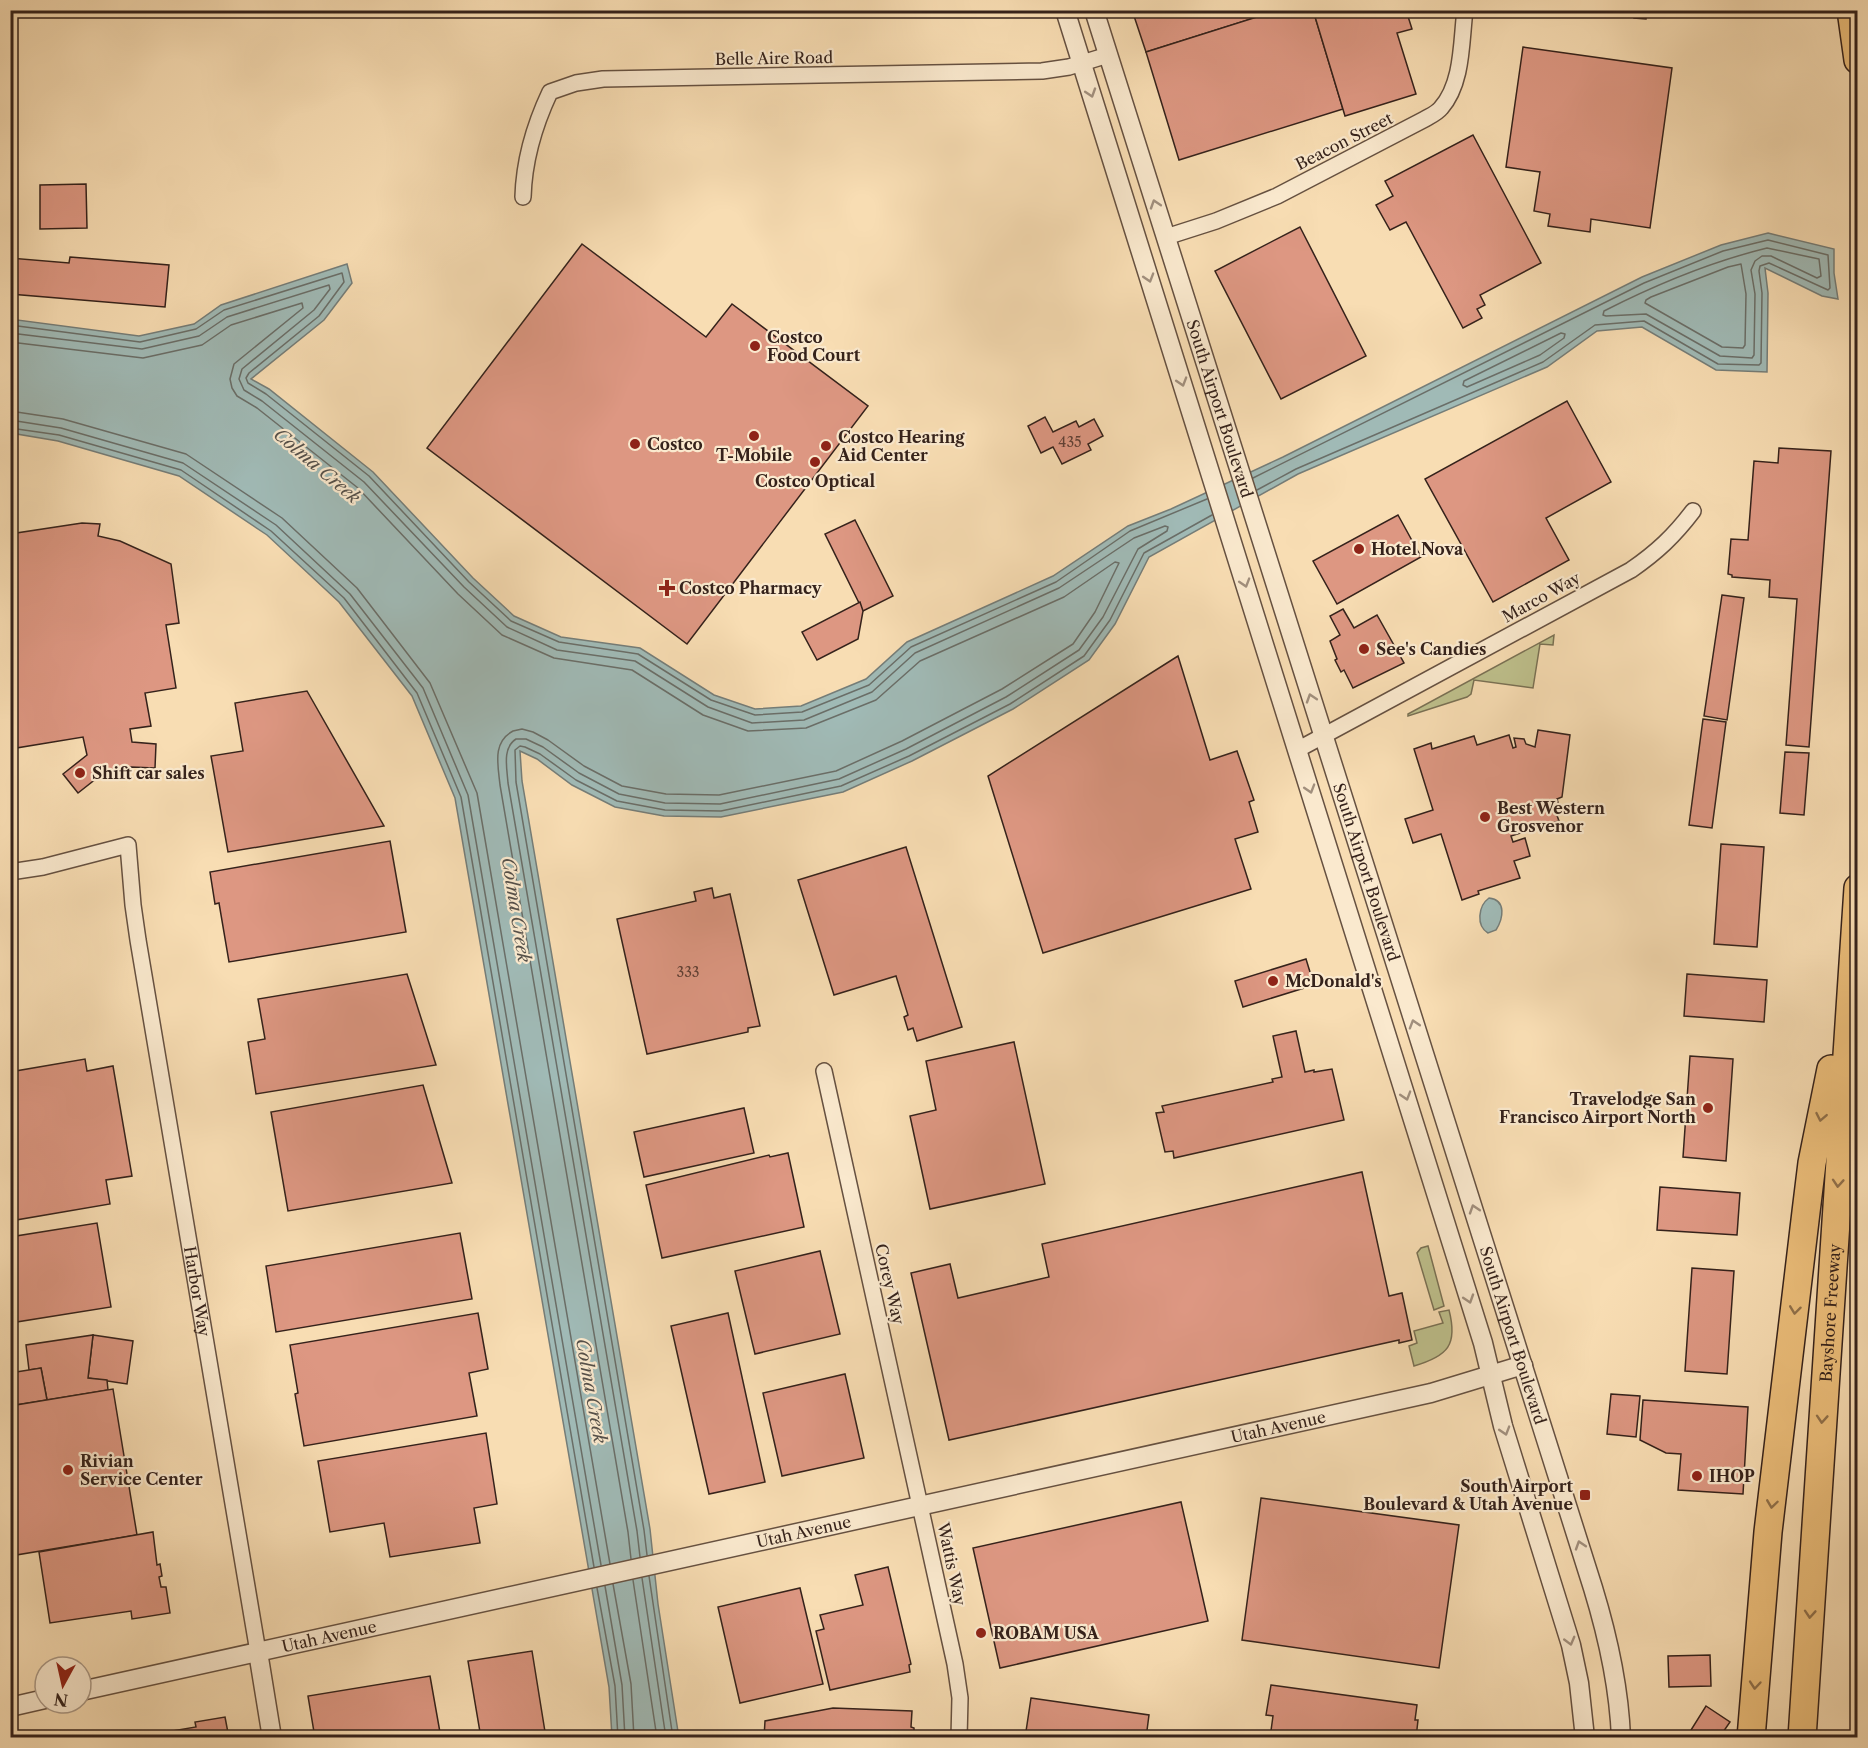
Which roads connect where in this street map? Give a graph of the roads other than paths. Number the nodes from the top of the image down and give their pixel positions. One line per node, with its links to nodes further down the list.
1 (1065, 10): 7 (street, South Airport Boulevard)
2 (1094, 10): 5 (street, South Airport Boulevard)
3 (1466, 10): 9 (street, Beacon Street)
4 (1851, 10): 6 (highway)
5 (1108, 55): 7 (street, Belle Aire Road); 9 (street, South Airport Boulevard, one-way to 5)
6 (1857, 60)
7 (1081, 63): 8 (street, Belle Aire Road); 12 (street, South Airport Boulevard, one-way to 12)
8 (523, 197)
9 (1166, 237): 11 (street, South Airport Boulevard, one-way to 9)
10 (1693, 511): 11 (street, Marco Way)
11 (1323, 735): 12 (street, Marco Way); 17 (street, South Airport Boulevard, one-way to 11)
12 (1297, 750): 18 (street, South Airport Boulevard, one-way to 18)
13 (10, 873): 20 (street, Harbor Way)
14 (1857, 888): 15 (highway, Bayshore Freeway)
15 (1852, 957): 28 (highway, one-way to 28); 29 (highway, Bayshore Freeway, one-way to 29)
16 (824, 1071): 19 (street, Corey Way)
17 (1523, 1365): 18 (street, Utah Avenue); 27 (street, South Airport Boulevard, one-way to 17)
18 (1491, 1374): 19 (street, Utah Avenue); 26 (street, South Airport Boulevard, one-way to 26)
19 (921, 1505): 20 (street, Utah Avenue); 25 (street, Wattis Way)
20 (258, 1652): 21 (street, Utah Avenue); 24 (street, Harbor Way)
21 (93, 1688)
22 (33, 1702): 23 (street)
23 (10, 1707)
24 (272, 1737)
25 (959, 1737)
26 (1585, 1737)
27 (1621, 1737)
28 (1751, 1737)
29 (1802, 1737)

